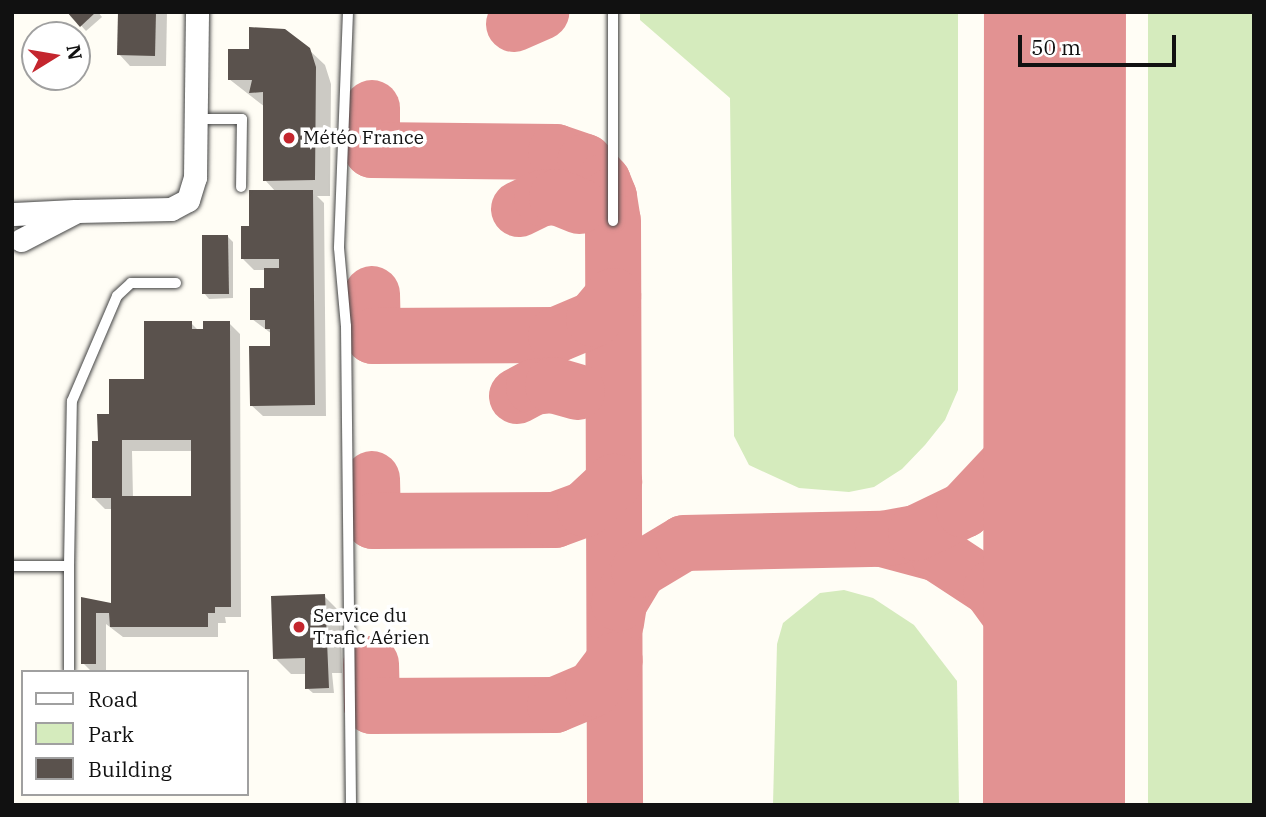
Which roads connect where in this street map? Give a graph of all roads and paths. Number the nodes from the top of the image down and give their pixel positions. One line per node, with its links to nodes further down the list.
1 (197, 12): 4 (street)
2 (348, 12): 14 (lane)
3 (613, 12): 8 (lane)
4 (197, 119): 5 (lane); 6 (street)
5 (241, 187)
6 (77, 211): 7 (street); 9 (street)
7 (13, 214): 9 (street)
8 (613, 221)
9 (17, 246)
10 (176, 283): 12 (lane)
11 (12, 566): 12 (lane)
12 (69, 566): 13 (lane)
13 (69, 670)
14 (351, 805)

